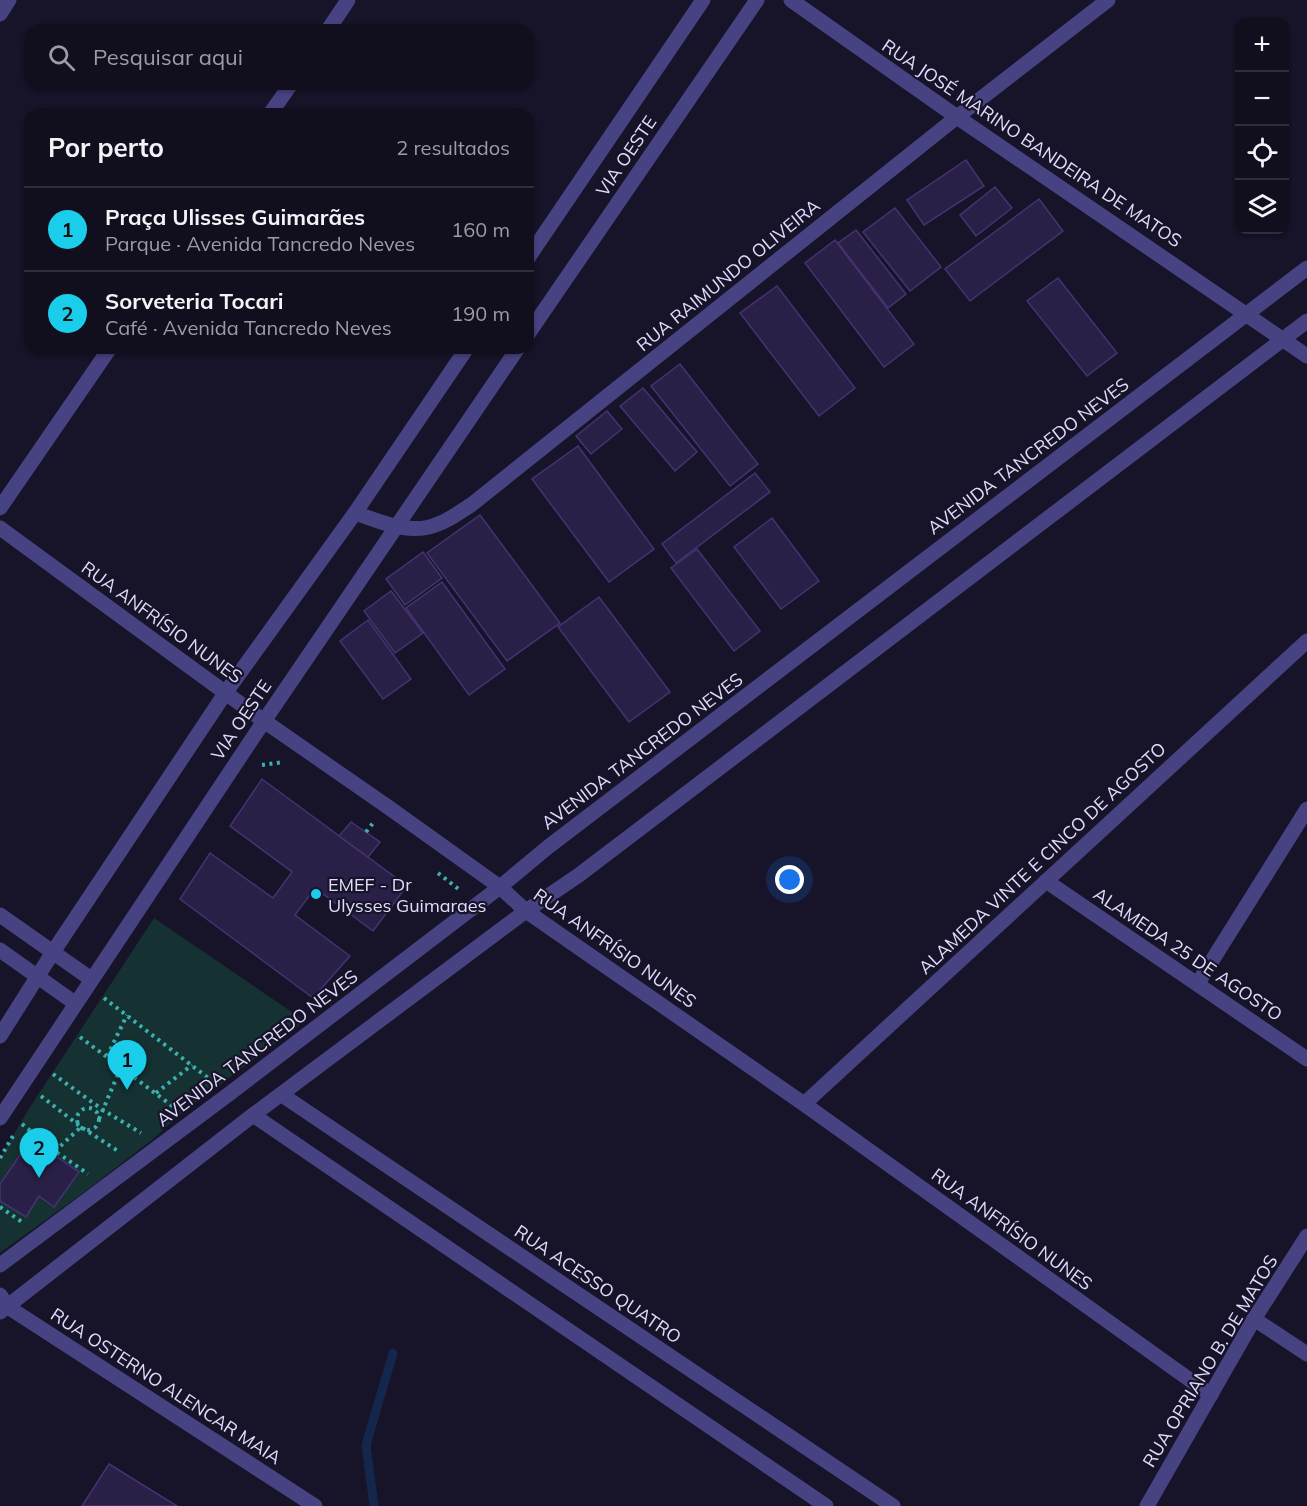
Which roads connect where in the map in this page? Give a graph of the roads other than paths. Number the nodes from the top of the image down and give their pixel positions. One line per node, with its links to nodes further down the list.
1 (9, 0): 7 (street)
2 (348, 0): 8 (street)
3 (703, 0): 12 (street, VIA OESTE)
4 (757, 0): 16 (street, VIA OESTE)
5 (1108, 0): 11 (street, RUA RAIMUNDO OLIVEIRA)
6 (794, 2): 11 (street, RUA JOSÉ MARINO BANDEIRA DE MATOS)
7 (0, 14)
8 (332, 24)
9 (287, 90): 10 (street)
10 (274, 108)
11 (957, 117): 14 (street, RUA JOSÉ MARINO BANDEIRA DE MATOS); 24 (street, RUA RAIMUNDO OLIVEIRA)
12 (534, 249)
13 (1307, 268): 14 (street, AVENIDA TANCREDO NEVES)
14 (1247, 314): 17 (street, RUA JOSÉ MARINO BANDEIRA DE MATOS); 31 (street, AVENIDA TANCREDO NEVES)
15 (1307, 321): 17 (street)
16 (534, 325)
17 (1283, 339): 21 (street, RUA JOSÉ MARINO BANDEIRA DE MATOS); 32 (street)
18 (106, 354): 22 (street)
19 (463, 354): 23 (street, VIA OESTE)
20 (515, 354): 24 (street, VIA OESTE)
21 (1307, 356)
22 (0, 508)
23 (355, 513): 24 (street, RUA RAIMUNDO OLIVEIRA); 27 (street, VIA OESTE)
24 (396, 527): 28 (street, VIA OESTE)
25 (0, 528): 27 (street, RUA ANFRÍSIO NUNES)
26 (1307, 641): 30 (street, ALAMEDA VINTE E CINCO DE AGOSTO)
27 (226, 692): 28 (street, RUA ANFRÍSIO NUNES); 35 (street, VIA OESTE)
28 (264, 721): 31 (street, RUA ANFRÍSIO NUNES); 37 (street, VIA OESTE)
29 (1307, 809): 38 (street)
30 (1046, 881): 38 (street, ALAMEDA 25 DE AGOSTO); 43 (street, ALAMEDA VINTE E CINCO DE AGOSTO)
31 (500, 887): 32 (street, RUA ANFRÍSIO NUNES); 47 (street, AVENIDA TANCREDO NEVES)
32 (526, 911): 42 (street); 43 (street, RUA ANFRÍSIO NUNES)
33 (0, 915): 35 (street)
34 (0, 950): 36 (street)
35 (53, 952): 36 (street, VIA OESTE); 37 (street)
36 (38, 976): 39 (street); 40 (street, VIA OESTE)
37 (91, 979): 39 (street, VIA OESTE)
38 (1198, 983): 41 (street, ALAMEDA 25 DE AGOSTO)
39 (75, 1003): 45 (street, VIA OESTE)
40 (0, 1036)
41 (1307, 1059)
42 (282, 1095): 44 (street); 54 (street, RUA ACESSO QUATRO)
43 (804, 1104): 51 (street, RUA ANFRÍSIO NUNES)
44 (253, 1115): 48 (street); 53 (street)
45 (0, 1118)
46 (1307, 1236): 49 (street, RUA OPRIANO B. DE MATOS)
47 (0, 1265)
48 (3, 1304): 52 (street, RUA OSTERNO ALENCAR MAIA)
49 (1254, 1319): 50 (street); 51 (street, RUA OPRIANO B. DE MATOS)
50 (1307, 1354)
51 (1211, 1395): 55 (street, RUA OPRIANO B. DE MATOS)
52 (315, 1506)
53 (826, 1506)
54 (893, 1506)
55 (1147, 1506)

